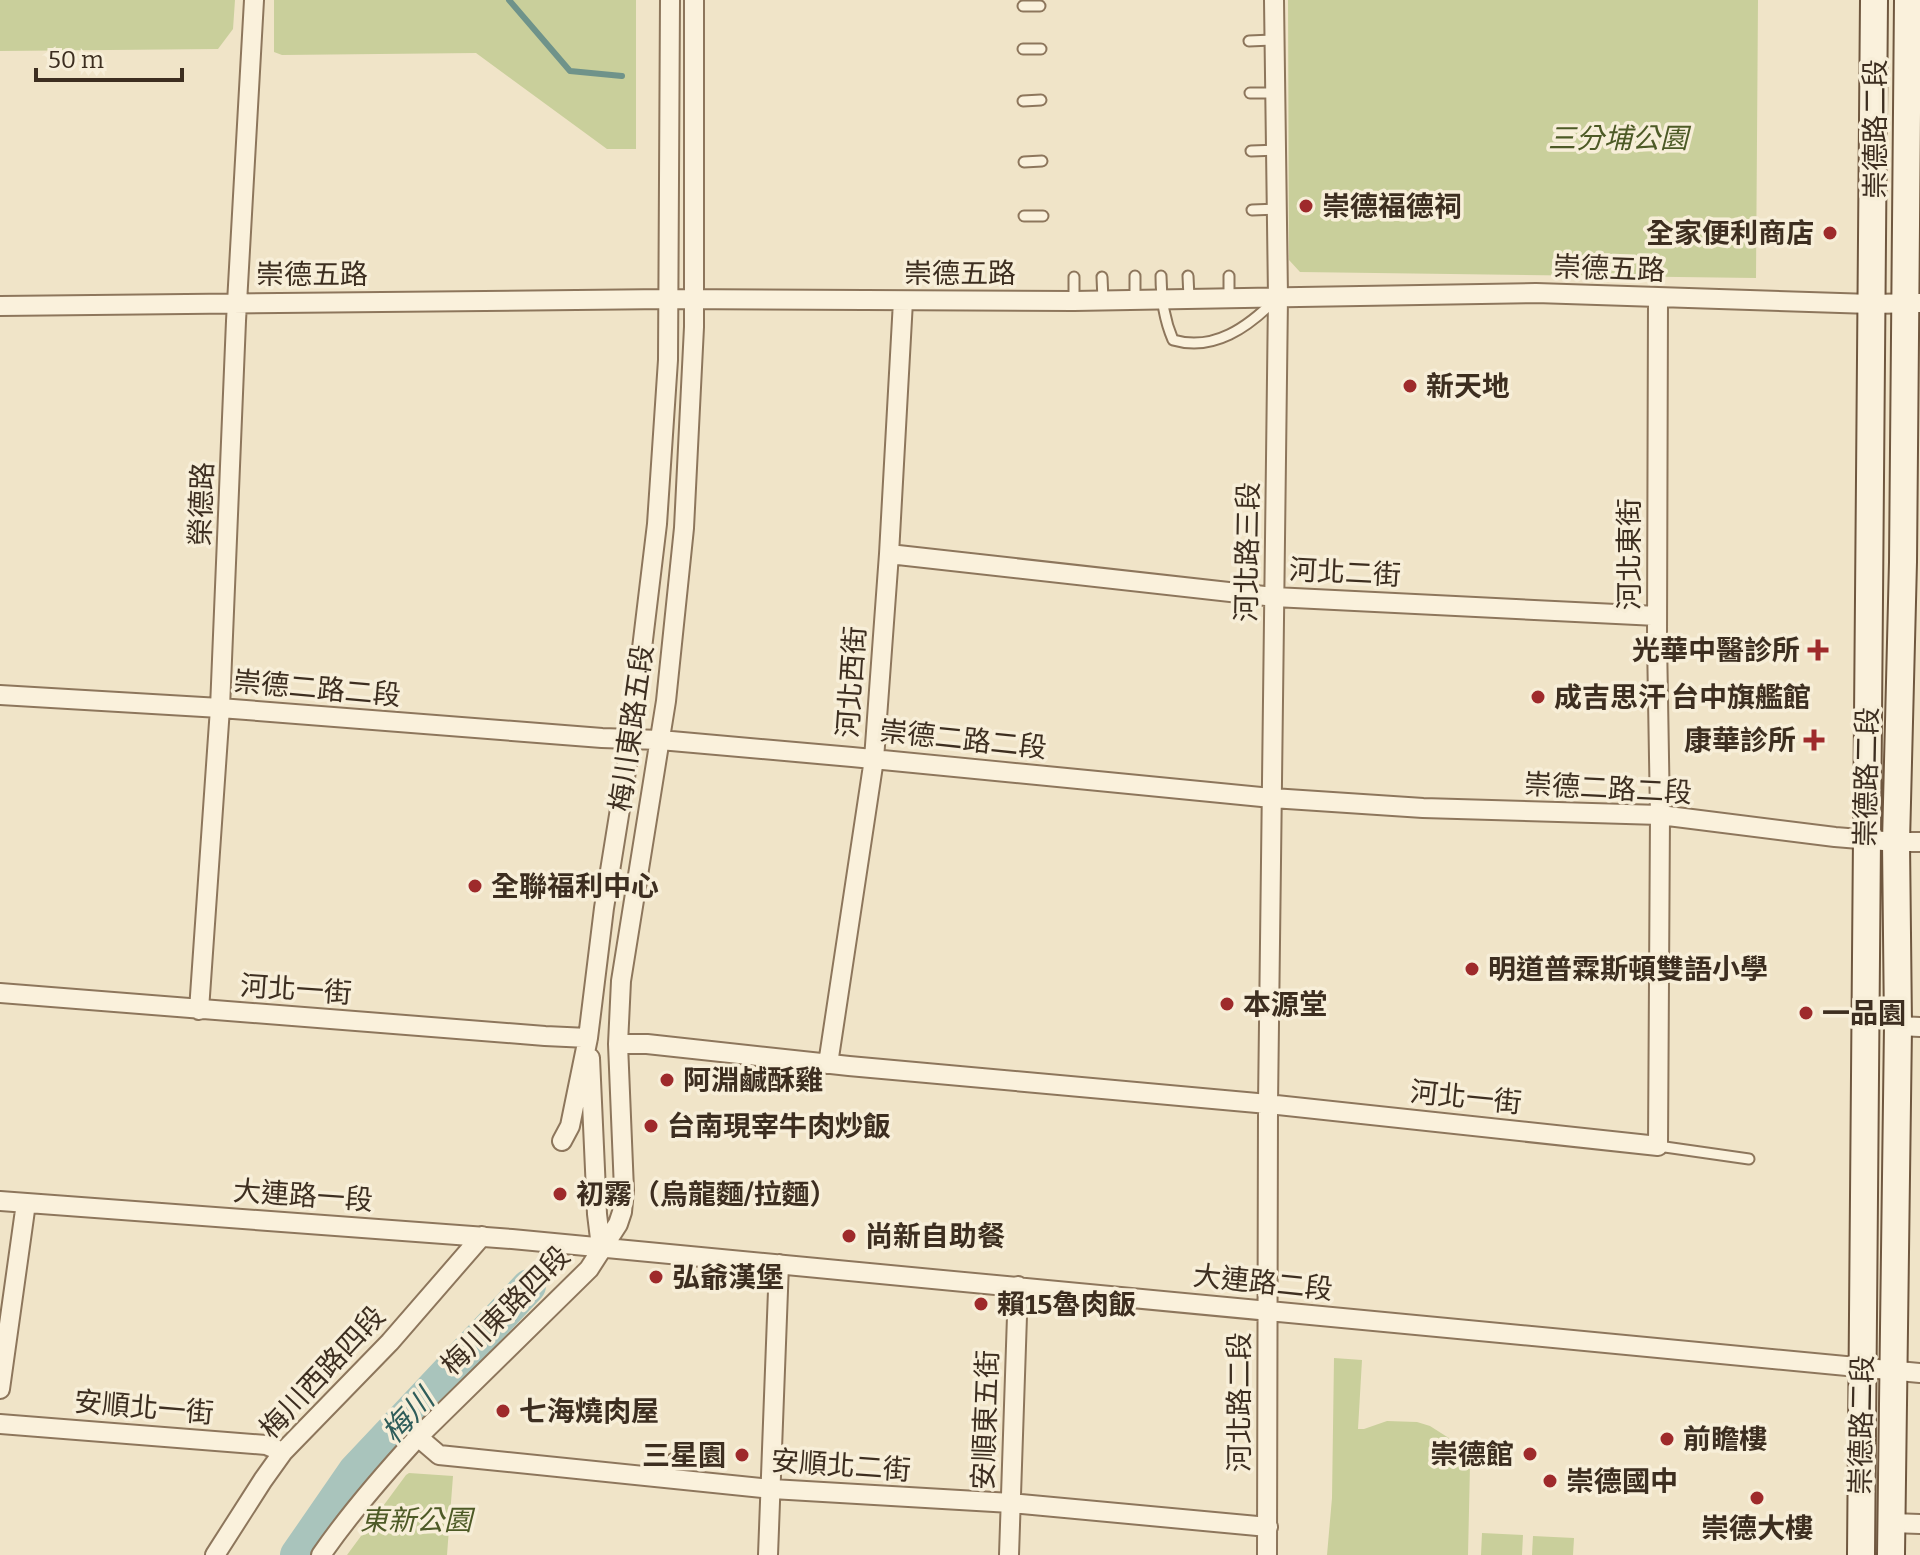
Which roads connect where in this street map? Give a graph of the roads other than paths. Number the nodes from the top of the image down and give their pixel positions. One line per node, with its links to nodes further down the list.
1 (670, 0): 35 (street, 梅川東路五段)
2 (694, 0): 36 (street, 梅川東路五段)
3 (1274, 0): 9 (street, 河北路三段)
4 (1874, 0): 44 (main road, 崇德路二段)
5 (1908, 0): 43 (main road, 崇德路二段)
6 (1023, 6): 7 (lane)
7 (1040, 6)
8 (254, 8): 42 (street, 榮德路)
9 (1274, 40): 10 (lane); 14 (street, 河北路三段)
10 (1249, 41)
11 (1023, 49): 12 (lane)
12 (1041, 49)
13 (1250, 93): 14 (lane)
14 (1275, 93): 17 (street, 河北路三段)
15 (1041, 100): 16 (lane)
16 (1023, 101)
17 (1276, 150): 18 (lane); 21 (street, 河北路三段)
18 (1251, 151)
19 (1042, 161): 20 (lane)
20 (1024, 162)
21 (1277, 209): 22 (lane); 31 (street, 河北路三段)
22 (1252, 210)
23 (1024, 216): 24 (lane)
24 (1043, 216)
25 (1135, 276): 37 (lane)
26 (1161, 276): 38 (lane)
27 (1188, 276): 32 (lane)
28 (1229, 276): 33 (lane)
29 (1074, 277): 41 (lane)
30 (1102, 277): 39 (lane)
31 (1278, 297): 33 (street, 崇德五路); 34 (street, 崇德五路); 38 (lane); 48 (street, 河北路三段)
32 (1189, 298): 33 (street, 崇德五路); 38 (street, 崇德五路)
33 (1229, 298)
34 (1658, 298): 44 (street, 崇德五路); 49 (street, 河北東街)
35 (667, 299): 36 (street, 崇德五路); 42 (street, 崇德五路); 52 (street, 梅川東路五段)
36 (693, 299): 40 (street, 崇德五路); 53 (street, 梅川東路五段)
37 (1135, 299): 38 (street, 崇德五路); 39 (street, 崇德五路)
38 (1161, 299)
39 (1103, 300): 41 (street, 崇德五路)
40 (903, 301): 41 (street, 崇德五路); 46 (street, 河北西街)
41 (1074, 301)
42 (237, 303): 45 (street, 崇德五路); 51 (street, 榮德路)
43 (1913, 303): 44 (street, 崇德五路); 47 (main road, 崇德路二段)
44 (1871, 304): 57 (main road, 崇德路二段)
45 (0, 306)
46 (889, 554): 48 (street, 河北二街); 54 (street, 河北西街)
47 (1912, 562): 58 (main road, 崇德路二段)
48 (1274, 597): 49 (street, 河北二街); 55 (street, 河北路三段)
49 (1657, 616): 56 (street, 河北東街)
50 (0, 695): 51 (street, 崇德二路二段)
51 (220, 708): 52 (street, 崇德二路二段); 60 (street, 榮德路)
52 (630, 738): 53 (street, 崇德二路二段); 62 (street, 梅川東路五段)
53 (660, 740): 54 (street, 崇德二路二段); 63 (street, 梅川東路五段)
54 (874, 759): 55 (street, 崇德二路二段); 64 (street, 河北西街)
55 (1272, 798): 56 (street, 崇德二路二段); 65 (street, 河北路三段)
56 (1660, 815): 57 (street, 崇德二路二段); 67 (street, 河北東街)
57 (1866, 840): 58 (street, 崇德二路二段); 76 (main road, 崇德路二段)
58 (1908, 842): 61 (main road, 崇德路二段)
59 (0, 993): 60 (street, 河北一街)
60 (199, 1010): 62 (street, 河北一街)
61 (1909, 1027): 77 (main road, 崇德路二段)
62 (588, 1038): 66 (street, 梅川東路五段); 72 (street, 梅川東路五段)
63 (618, 1044): 64 (street, 河北一街); 72 (street, 梅川東路五段)
64 (828, 1064): 65 (street, 河北一街)
65 (1268, 1104): 67 (street, 河北一街); 75 (street, 河北路二段)
66 (562, 1141)
67 (1658, 1146): 68 (lane)
68 (1749, 1159)
69 (0, 1201): 70 (street, 大連路一段)
70 (26, 1203): 71 (street, 大連路一段); 78 (street)
71 (482, 1236): 72 (street, 大連路一段); 81 (street, 梅川西路四段)
72 (601, 1247): 73 (street, 大連路二段); 80 (street, 梅川東路四段)
73 (779, 1264): 74 (street, 大連路二段); 82 (street)
74 (1018, 1286): 75 (street, 大連路二段); 83 (street, 安順東五街)
75 (1267, 1311): 76 (street, 大連路二段); 86 (street, 河北路二段)
76 (1861, 1368): 77 (street, 大連路二段); 92 (main road, 崇德路二段)
77 (1907, 1372): 84 (main road, 崇德路二段)
78 (0, 1389)
79 (0, 1424): 81 (street, 安順北一街)
80 (418, 1437): 82 (street, 安順北二街); 88 (street, 梅川東路四段)
81 (283, 1452): 87 (street, 梅川西路四段)
82 (772, 1489): 83 (street, 安順北二街); 89 (street)
83 (1011, 1503): 86 (street, 安順北二街); 90 (street, 安順東五街)
84 (1892, 1523): 85 (street); 93 (main road, 崇德路二段)
85 (1920, 1524)
86 (1268, 1527): 91 (street, 河北路二段)
87 (215, 1555)
88 (321, 1555)
89 (768, 1555)
90 (1009, 1555)
91 (1267, 1555)
92 (1861, 1555)
93 (1891, 1555)

